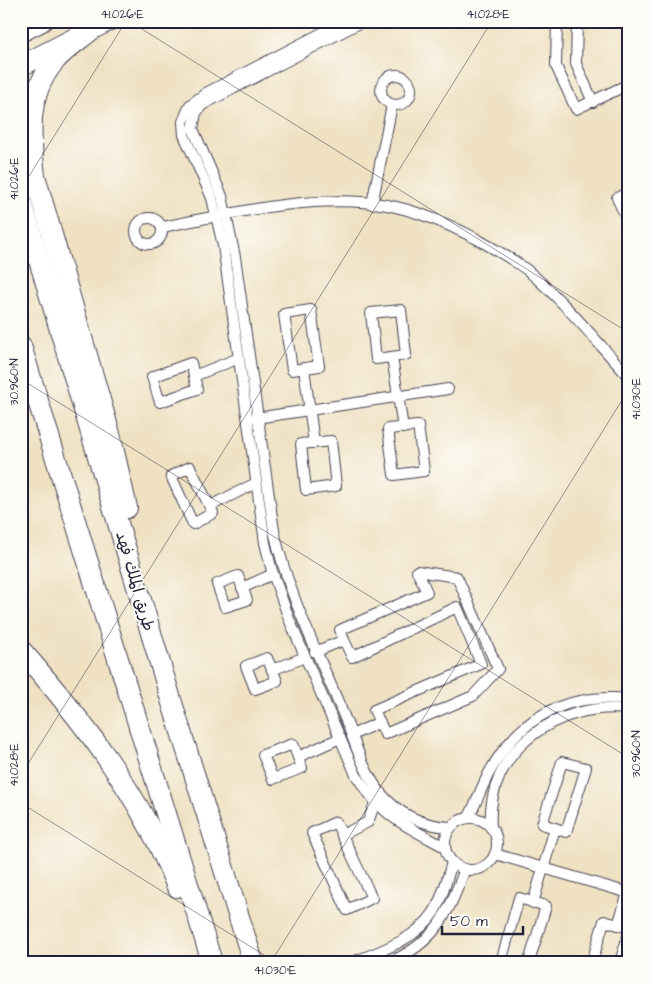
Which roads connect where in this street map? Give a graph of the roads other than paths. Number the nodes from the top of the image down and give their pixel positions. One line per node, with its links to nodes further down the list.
1 (42, 21): 8 (highway)
2 (108, 21): 7 (highway)
3 (345, 21): 16 (street)
4 (363, 21): 16 (street)
5 (557, 21): 11 (street)
6 (577, 21): 11 (street)
7 (90, 31): 9 (highway); 41 (highway)
8 (21, 32)
9 (21, 66)
10 (629, 84): 11 (street)
11 (593, 102)
12 (392, 104): 15 (street)
13 (629, 192): 17 (street)
14 (21, 200): 41 (highway, طريق الملك فهد)
15 (372, 204): 16 (street); 24 (street)
16 (221, 215): 18 (street); 21 (street); 28 (street)
17 (629, 222)
18 (162, 227)
19 (21, 346): 67 (highway)
20 (392, 356): 20 (street); 26 (street)
21 (239, 358): 23 (street); 31 (street)
22 (304, 368): 22 (street); 27 (street)
23 (194, 376): 23 (street)
24 (629, 377)
25 (448, 389): 26 (street)
26 (398, 396): 27 (street); 29 (street)
27 (310, 410): 28 (street); 30 (street)
28 (256, 418): 37 (street)
29 (403, 428): 29 (street)
30 (314, 443): 30 (street)
31 (256, 483): 32 (street); 33 (street)
32 (210, 506): 32 (street)
33 (273, 574): 34 (street); 38 (street)
34 (242, 588)
35 (344, 640): 37 (street); 43 (street); 43 (street)
36 (21, 650): 66 (highway)
37 (315, 652): 44 (street)
38 (305, 657): 39 (street); 45 (street)
39 (272, 670)
40 (629, 700): 48 (street)
41 (172, 703): 65 (highway, طريق الملك فهد)
42 (629, 709): 50 (street)
43 (380, 722): 44 (street)
44 (352, 735): 49 (street)
45 (340, 738): 46 (street); 47 (street)
46 (298, 758)
47 (375, 803): 52 (street); 55 (street)
48 (469, 817): 49 (street); 50 (street)
49 (451, 827): 55 (street)
50 (491, 828): 56 (street)
51 (555, 828): 51 (street); 59 (street)
52 (342, 835): 52 (street)
53 (629, 838): 54 (street)
54 (629, 846)
55 (445, 847): 57 (street)
56 (495, 854): 58 (street); 59 (street)
57 (452, 862): 58 (street); 70 (street)
58 (466, 869): 71 (street)
59 (544, 869): 60 (street); 61 (street)
60 (627, 893): 62 (street)
61 (533, 903): 72 (street); 73 (street)
62 (618, 924): 63 (street); 74 (street)
63 (629, 928)
64 (629, 933): 75 (street)
65 (246, 941): 68 (highway, طريق الملك فهد); 69 (street)
66 (207, 962)
67 (212, 962)
68 (253, 962)
69 (261, 962)
70 (353, 962)
71 (390, 962)
72 (501, 962)
73 (529, 962)
74 (592, 962)
75 (620, 962)

